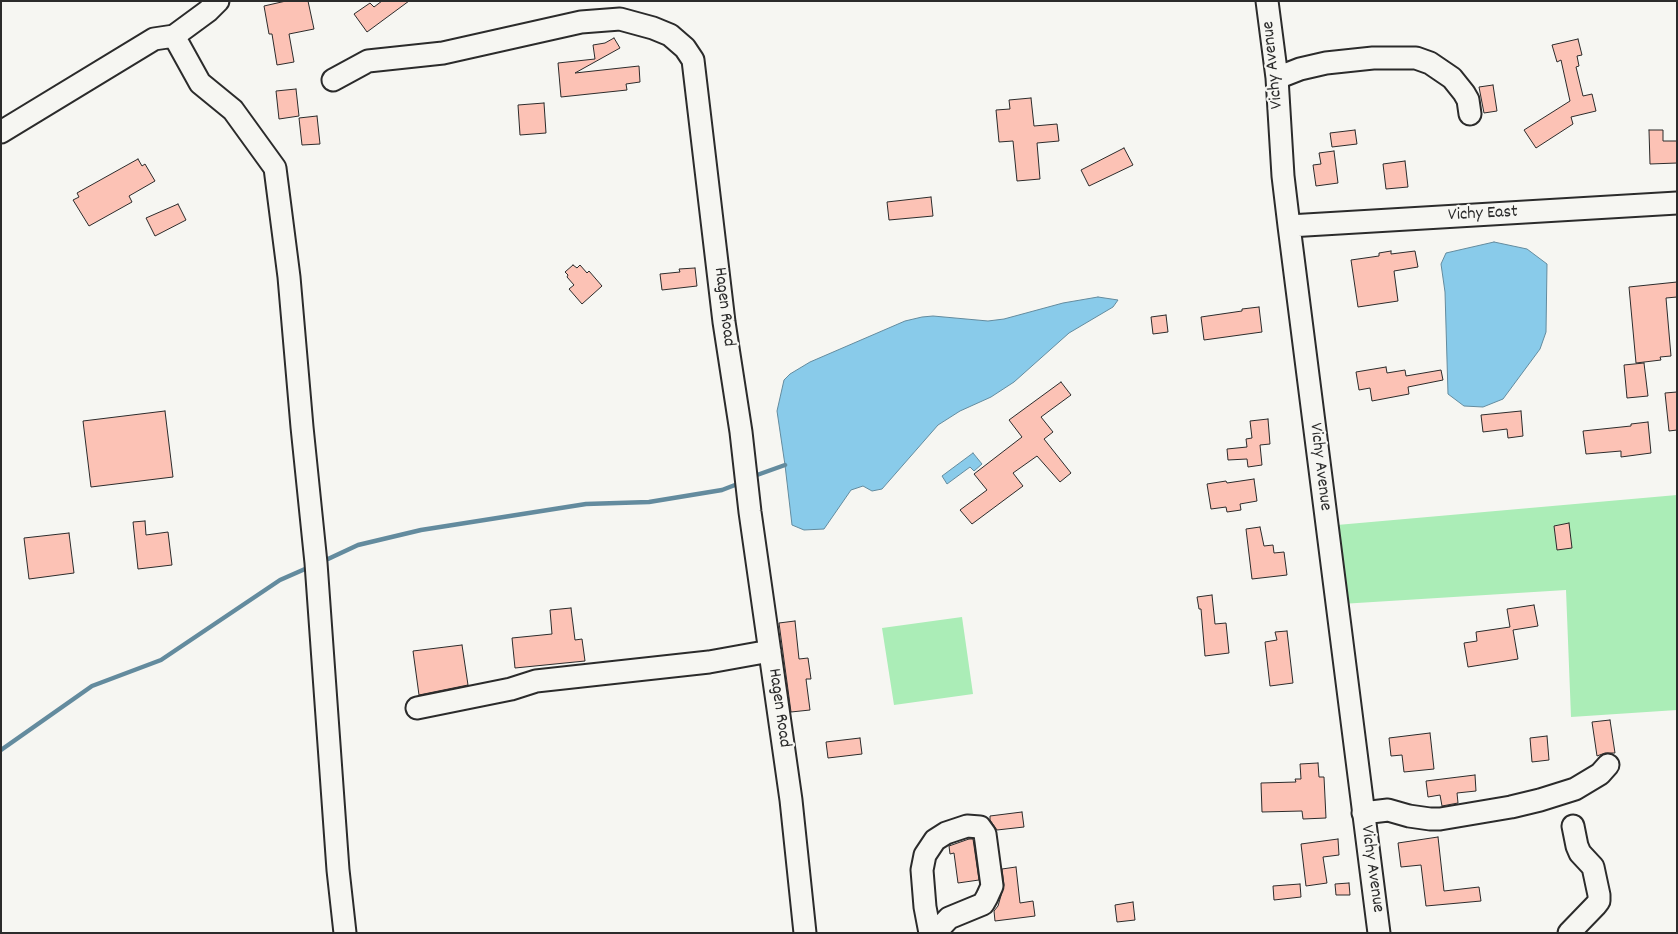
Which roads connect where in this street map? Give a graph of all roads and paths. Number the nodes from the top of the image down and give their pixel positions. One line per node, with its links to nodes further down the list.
1 (218, 1): 3 (street)
2 (1268, 1): 4 (street, Vichy Avenue)
3 (174, 36): 7 (street); 15 (street)
4 (1278, 78): 6 (street); 9 (street, Vichy Avenue)
5 (333, 80): 10 (street, Hagen Road)
6 (1470, 114)
7 (1, 132)
8 (1677, 203): 9 (street, Vichy East)
9 (1288, 226): 13 (street, Vichy Avenue)
10 (770, 651): 11 (street); 16 (street, Hagen Road)
11 (417, 708)
12 (1608, 765): 13 (street)
13 (1363, 813): 19 (street, Vichy Avenue)
14 (1573, 826): 20 (street)
15 (345, 933)
16 (805, 933)
17 (930, 933): 18 (street)
18 (935, 933)
19 (1379, 933)
20 (1569, 933)

